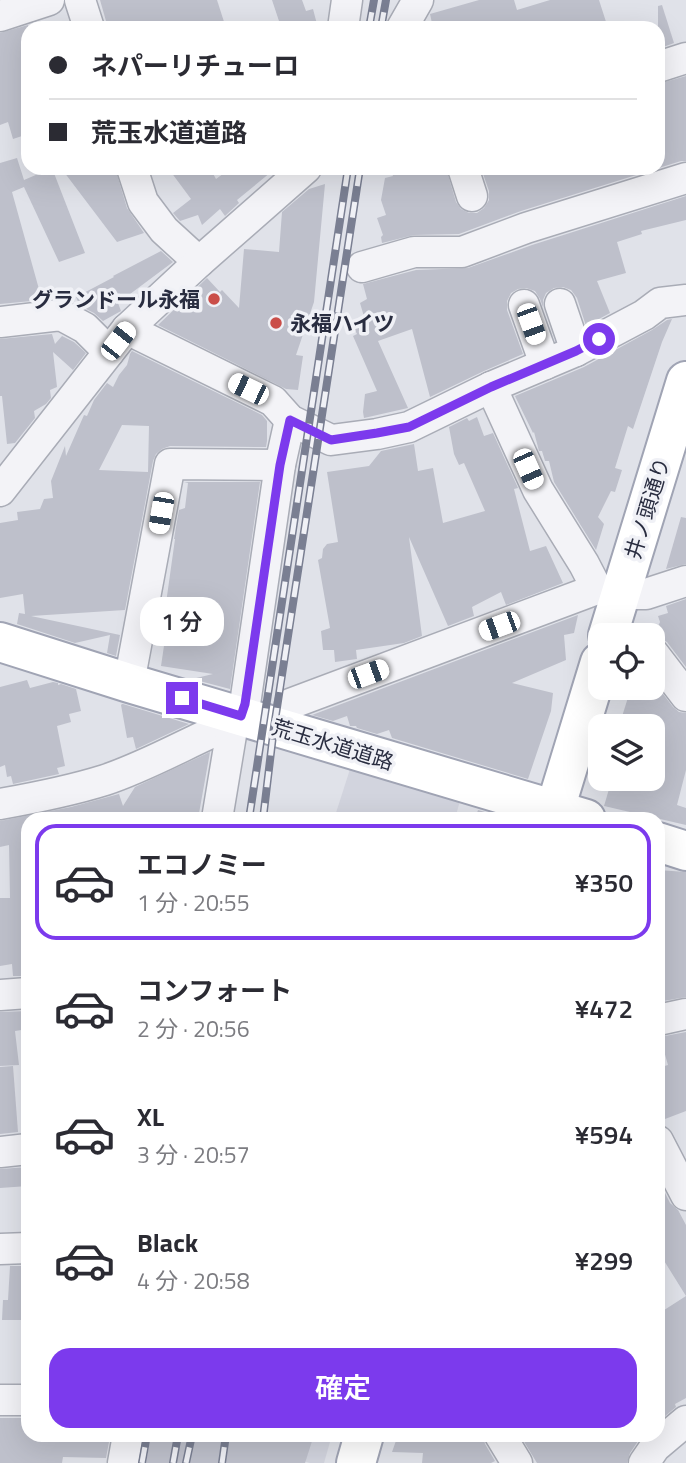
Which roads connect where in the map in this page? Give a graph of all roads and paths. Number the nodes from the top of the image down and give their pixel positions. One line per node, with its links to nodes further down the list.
1 (49, 0): 5 (street)
2 (80, 0): 6 (street)
3 (347, 0): 7 (street)
4 (418, 0): 8 (street)
5 (0, 16)
6 (87, 21)
7 (344, 21)
8 (405, 21)
9 (686, 58): 10 (street)
10 (665, 65)
11 (134, 175): 14 (street)
12 (296, 175): 14 (street)
13 (686, 178): 15 (street)
14 (199, 262): 20 (street)
15 (362, 267)
16 (686, 300): 21 (street)
17 (560, 304): 21 (street)
18 (524, 305): 23 (street)
19 (0, 322): 22 (street)
20 (127, 329): 22 (street); 26 (street)
21 (576, 351): 23 (street)
22 (109, 352): 27 (street)
23 (545, 364): 25 (street)
24 (686, 381): 32 (main road, 井ノ頭通り)
25 (491, 387): 26 (street); 31 (street)
26 (290, 420): 28 (street)
27 (14, 456): 29 (street)
28 (280, 465): 37 (street); 40 (street)
29 (0, 491)
30 (686, 581): 33 (street)
31 (610, 623)
32 (610, 623)
33 (611, 623)
34 (588, 630): 41 (street)
35 (0, 642): 37 (main road, 荒玉水道道路)
36 (665, 669): 38 (street)
37 (129, 683): 40 (main road, 荒玉水道道路)
38 (686, 696)
39 (592, 700): 45 (main road, 井ノ頭通り)
40 (237, 719): 41 (main road, 荒玉水道道路); 42 (street); 43 (street)
41 (285, 730): 44 (main road, 荒玉水道道路)
42 (0, 804)
43 (218, 812)
44 (551, 812)
45 (565, 812)
46 (665, 844): 47 (main road)
47 (686, 851)
48 (21, 994): 49 (street)
49 (0, 995)
50 (686, 1014): 51 (street)
51 (665, 1018)
52 (21, 1150): 53 (street)
53 (0, 1152)
54 (665, 1154): 55 (street)
55 (686, 1195)
56 (21, 1248): 57 (street)
57 (0, 1249)
58 (0, 1400): 59 (street)
59 (21, 1400)
60 (686, 1421): 61 (street)
61 (665, 1436)
62 (127, 1442): 65 (street)
63 (362, 1442): 66 (main road)
64 (504, 1442): 67 (street)
65 (123, 1463)
66 (356, 1463)
67 (517, 1463)

